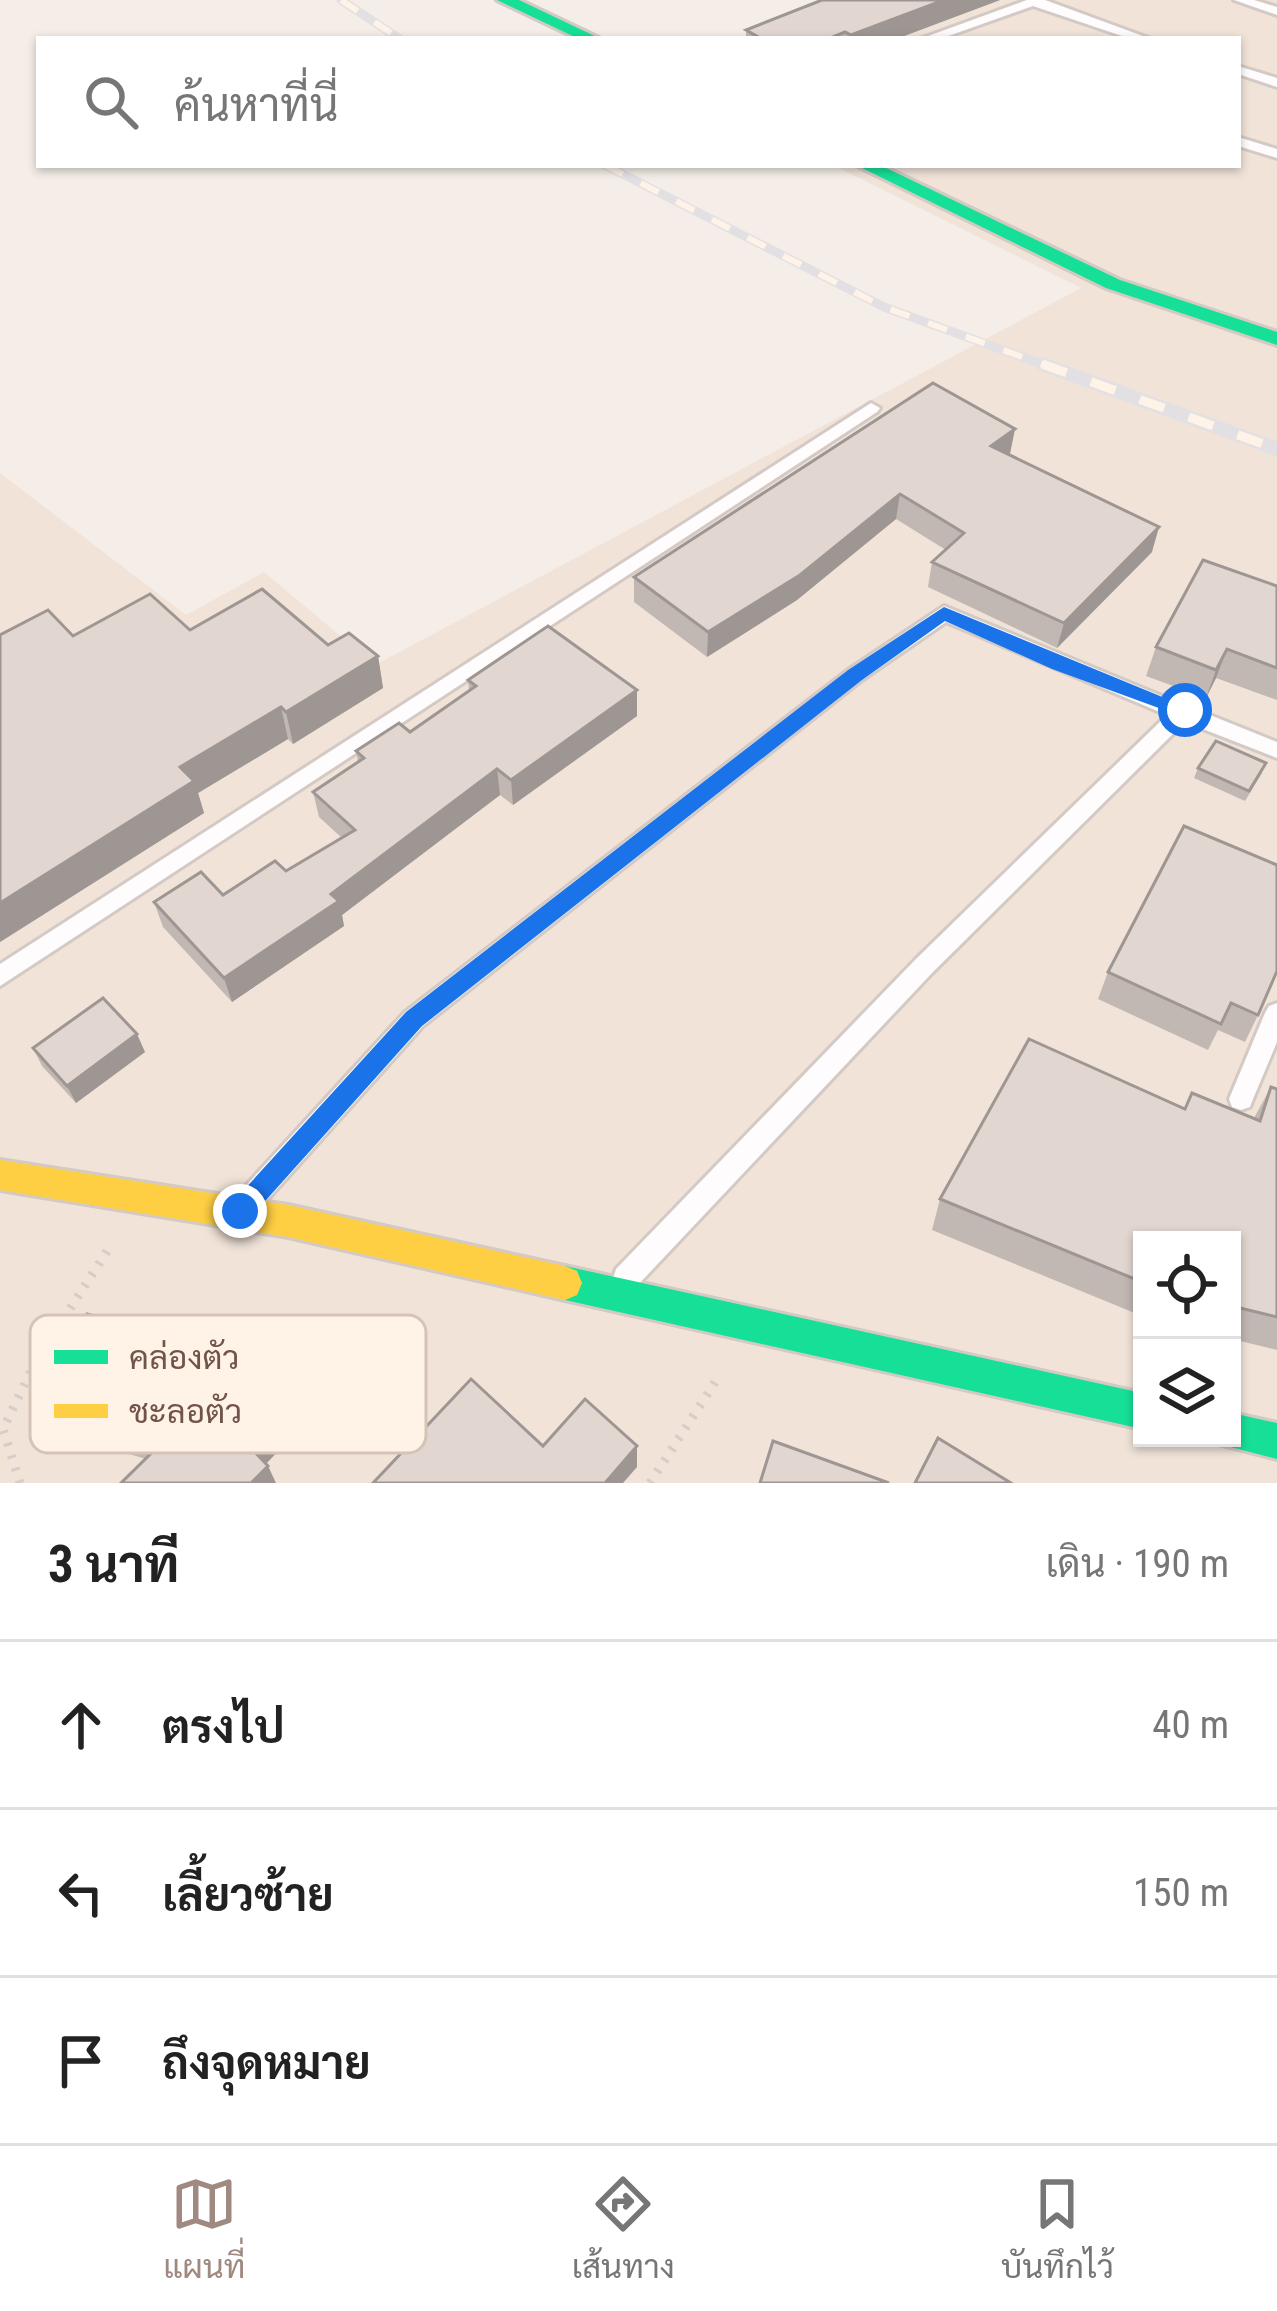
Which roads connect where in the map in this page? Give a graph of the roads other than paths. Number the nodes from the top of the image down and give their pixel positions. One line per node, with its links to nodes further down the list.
1 (505, 0): 5 (main road)
2 (1240, 0): 4 (lane)
3 (1036, 1): 6 (lane); 7 (lane)
4 (1277, 11)
5 (586, 36)
6 (944, 36)
7 (1135, 36)
8 (1241, 71): 9 (lane)
9 (1277, 83)
10 (1241, 142): 11 (lane)
11 (1277, 154)
12 (872, 168): 13 (main road)
13 (1277, 339)
14 (871, 408): 17 (lane)
15 (1185, 710): 16 (lane); 21 (lane); 22 (lane)
16 (1277, 749)
17 (0, 976)
18 (1277, 1013): 19 (lane)
19 (1241, 1099)
20 (0, 1175): 21 (main road)
21 (240, 1211): 22 (main road)
22 (611, 1293): 23 (main road)
23 (1133, 1409)
24 (1241, 1433): 25 (main road)
25 (1277, 1441)

